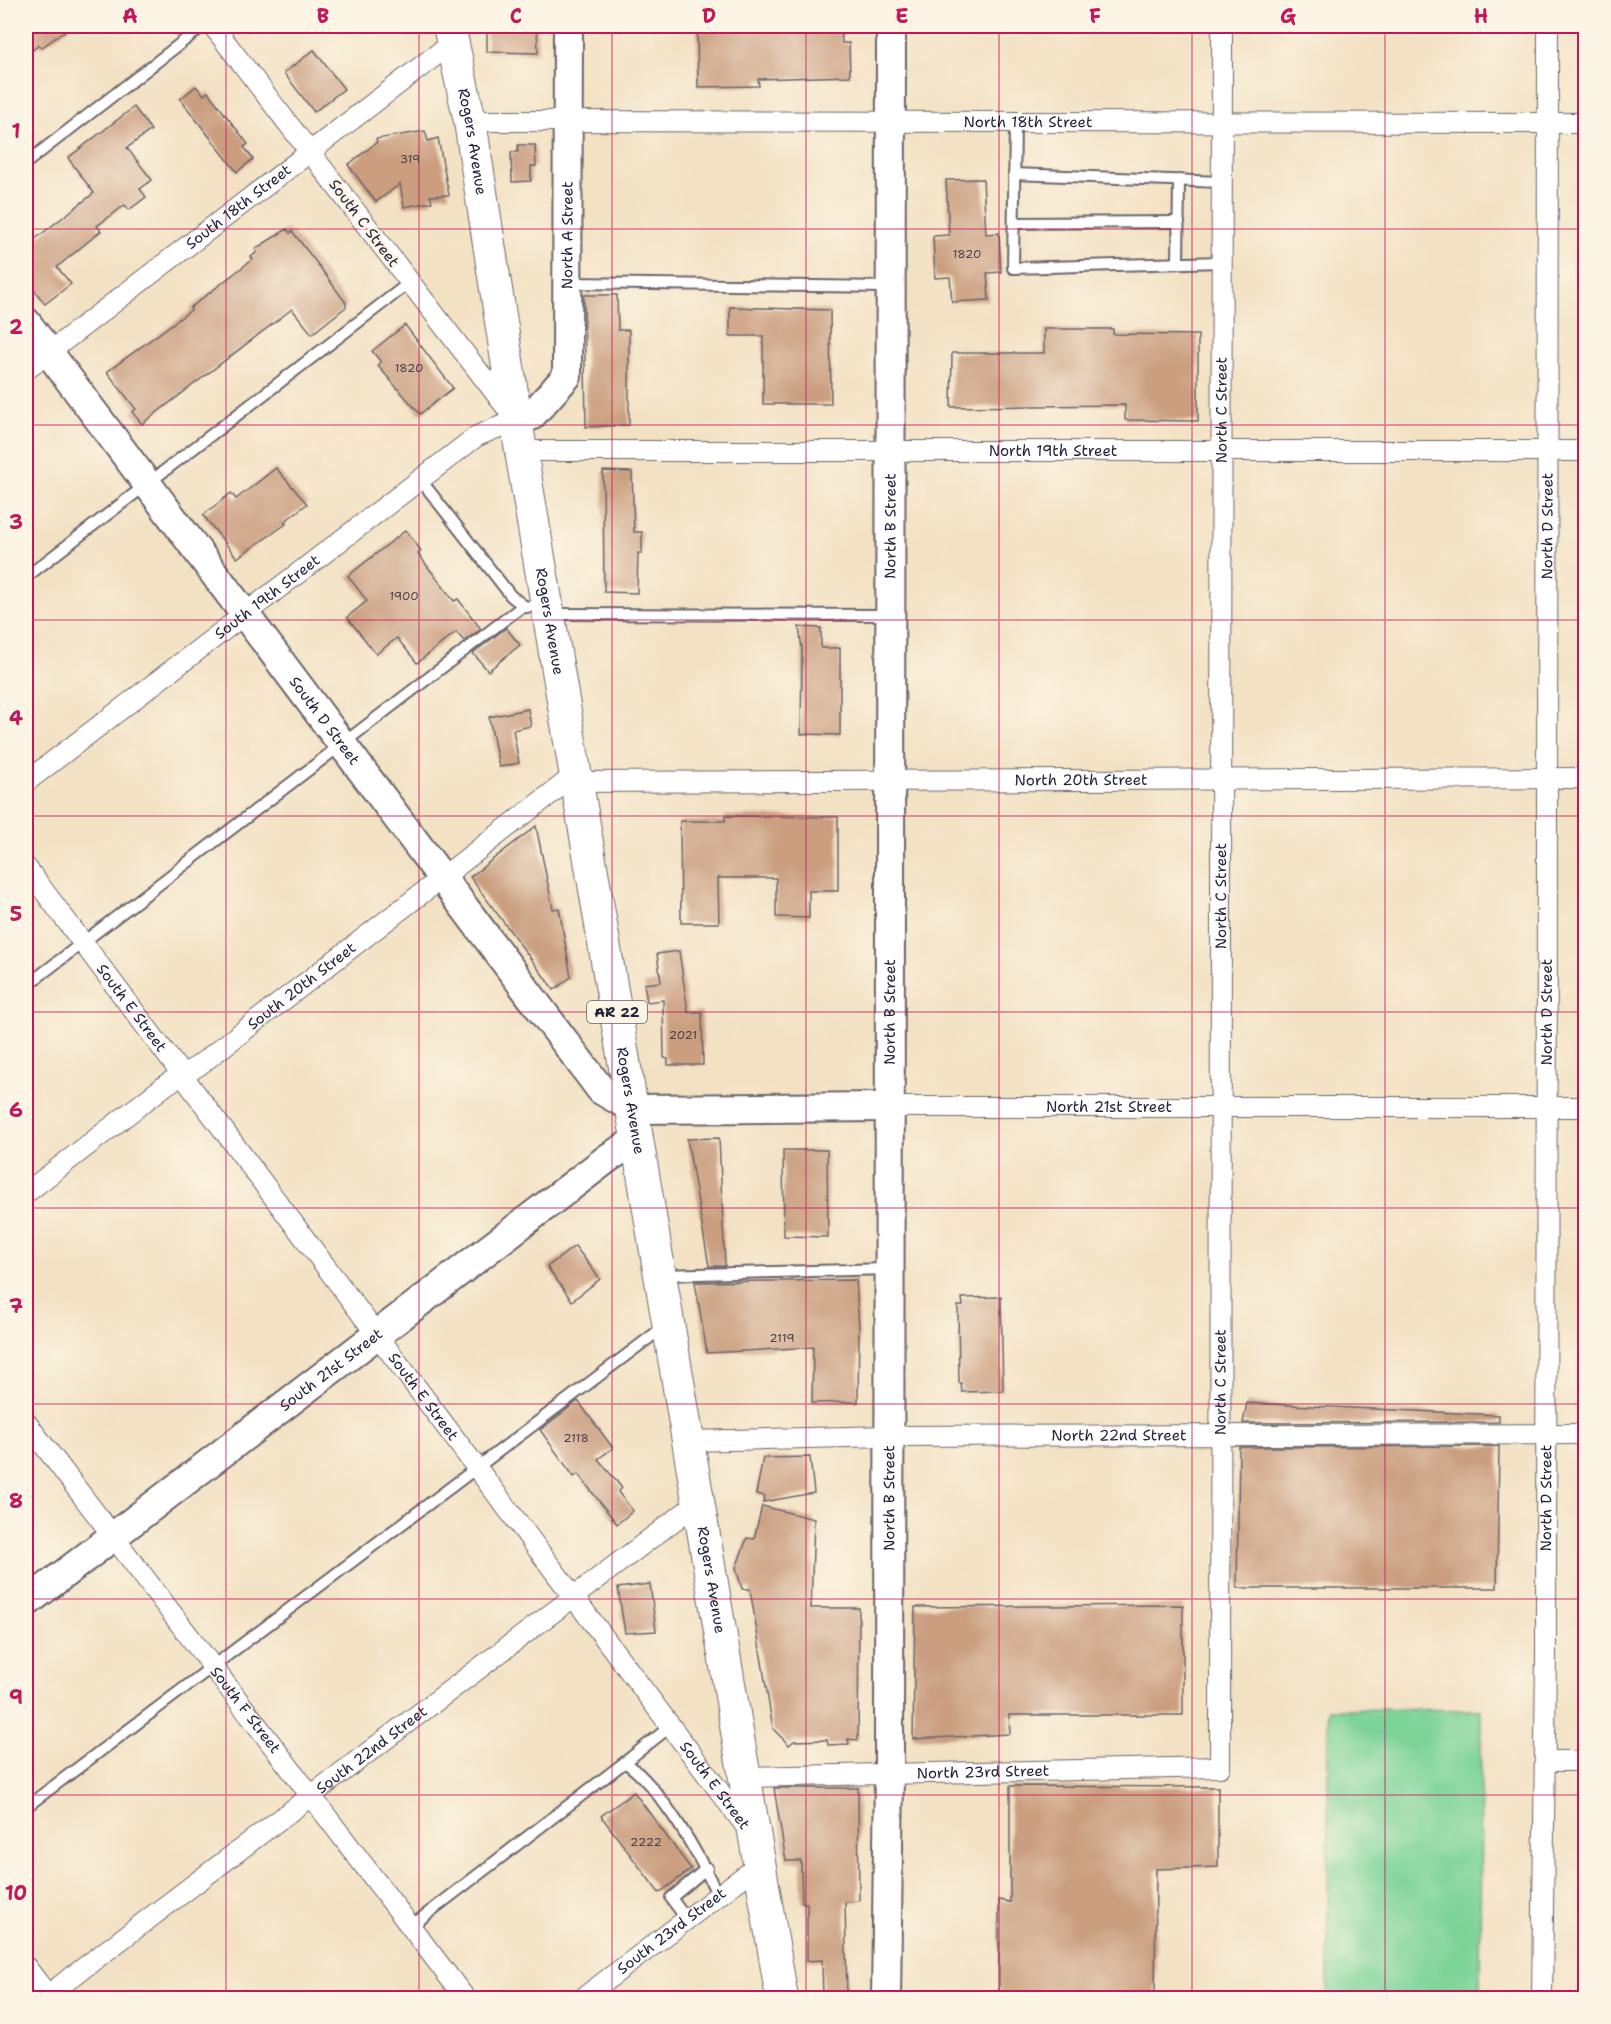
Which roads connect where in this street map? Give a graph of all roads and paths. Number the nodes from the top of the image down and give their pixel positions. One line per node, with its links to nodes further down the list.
1 (203, 26): 16 (lane)
2 (213, 26): 15 (street, South C Street)
3 (567, 26): 9 (street, North A Street)
4 (891, 26): 10 (street, North B Street)
5 (1222, 26): 12 (street, North C Street)
6 (1548, 26): 13 (street, North D Street)
7 (451, 34): 8 (main road, Rogers Avenue / AR 22); 15 (street, South 18th Street)
8 (470, 121): 9 (street, North 18th Street); 30 (main road, Rogers Avenue / AR 22)
9 (566, 121): 10 (street, North 18th Street); 25 (street, North A Street)
10 (890, 122): 11 (street, North 18th Street); 26 (street, North B Street)
11 (1015, 123): 12 (street, North 18th Street); 17 (lane)
12 (1221, 123): 13 (street, North 18th Street); 19 (street, North C Street)
13 (1549, 123): 14 (street, North 18th Street); 34 (street, North D Street)
14 (1586, 123)
15 (309, 152): 24 (street, South C Street); 28 (street, South 18th Street)
16 (26, 163)
17 (1014, 174): 18 (lane); 21 (lane)
18 (1179, 180): 19 (lane); 20 (lane)
19 (1221, 182): 22 (street, North C Street)
20 (1179, 222): 21 (lane); 23 (lane)
21 (1014, 224): 23 (lane)
22 (1221, 262): 23 (lane); 33 (street, North C Street)
23 (1178, 263)
24 (409, 283): 30 (street, South C Street); 37 (lane)
25 (567, 283): 26 (lane); 30 (street, North A Street)
26 (890, 287): 32 (street, North B Street)
27 (26, 322): 28 (street, South D Street)
28 (48, 352): 29 (street, South 18th Street); 37 (street, South D Street)
29 (26, 370)
30 (516, 420): 31 (main road, Rogers Avenue / AR 22); 36 (street, South 19th Street)
31 (521, 450): 32 (street, North 19th Street); 39 (main road, Rogers Avenue / AR 22)
32 (890, 451): 33 (street, North 19th Street); 41 (street, North B Street)
33 (1220, 451): 34 (street, North 19th Street); 43 (street, North C Street)
34 (1549, 451): 35 (street, North 19th Street); 44 (street, North D Street)
35 (1586, 451)
36 (420, 479): 39 (lane); 40 (street, South 19th Street)
37 (147, 484): 38 (lane); 40 (street, South D Street)
38 (26, 577)
39 (540, 608): 41 (lane); 42 (lane); 48 (main road, Rogers Avenue / AR 22)
40 (244, 614): 42 (street, South D Street); 47 (street, South 19th Street)
41 (889, 615): 46 (street, North B Street)
42 (342, 745): 50 (street, South D Street); 51 (lane)
43 (1220, 778): 44 (street, North 20th Street); 46 (street, North 20th Street); 55 (street, North C Street)
44 (1549, 778): 45 (street, North 20th Street); 56 (street, North D Street)
45 (1586, 778)
46 (889, 780): 48 (street, North 20th Street); 54 (street, North B Street)
47 (26, 782)
48 (578, 782): 50 (street, South 20th Street); 58 (main road, Rogers Avenue / AR 22)
49 (26, 867): 51 (street, South E Street)
50 (440, 877): 53 (street, South 20th Street); 58 (street, South D Street)
51 (83, 943): 52 (lane); 53 (street, South E Street)
52 (26, 986)
53 (183, 1075): 59 (street, South 20th Street); 63 (street, South E Street)
54 (889, 1107): 55 (street, North 21st Street); 58 (street, North 21st Street); 60 (street, North B Street)
55 (1219, 1107): 56 (street, North 21st Street); 68 (street, North C Street)
56 (1547, 1107): 57 (street, North 21st Street); 65 (street, North D Street)
57 (1586, 1107)
58 (636, 1124): 61 (main road, Rogers Avenue / AR 22); 63 (street, South 21st Street)
59 (26, 1193)
60 (889, 1269): 61 (lane); 67 (street, North B Street)
61 (662, 1275): 62 (main road, Rogers Avenue / AR 22)
62 (670, 1322): 69 (main road, Rogers Avenue / AR 22); 70 (lane)
63 (377, 1336): 70 (street, South E Street); 72 (street, South 21st Street)
64 (26, 1422): 72 (street, South F Street)
65 (1546, 1434): 66 (street, North 22nd Street); 68 (street, North 22nd Street); 77 (street, North D Street)
66 (1586, 1434)
67 (890, 1436): 68 (street, North 22nd Street); 69 (street, North 22nd Street); 81 (street, North B Street)
68 (1219, 1436): 80 (street, North C Street)
69 (690, 1441): 71 (main road, Rogers Avenue / AR 22)
70 (477, 1468): 73 (street, South E Street); 75 (lane)
71 (700, 1501): 73 (street, South 22nd Street); 82 (main road, Rogers Avenue / AR 22)
72 (113, 1536): 74 (street, South 21st Street); 75 (street, South F Street)
73 (573, 1598): 76 (street, South E Street); 83 (street, South 22nd Street)
74 (26, 1603)
75 (211, 1665): 83 (street, South F Street); 84 (lane)
76 (671, 1726): 79 (lane); 85 (street, South E Street)
77 (1545, 1761): 78 (street); 96 (street, North D Street)
78 (1586, 1761)
79 (625, 1762): 86 (lane); 89 (lane)
80 (1221, 1767): 81 (street, North 23rd Street)
81 (889, 1773): 82 (street, North 23rd Street); 95 (street, North B Street)
82 (746, 1777): 85 (main road, Rogers Avenue / AR 22)
83 (310, 1796): 89 (street, South F Street); 91 (street, South 22nd Street)
84 (26, 1807)
85 (758, 1852): 87 (street, South 23rd Street); 94 (main road, Rogers Avenue / AR 22)
86 (707, 1868): 87 (lane); 88 (lane)
87 (718, 1896): 88 (street, South 23rd Street)
88 (687, 1920): 93 (street, South 23rd Street)
89 (410, 1927): 92 (street, South F Street)
90 (26, 1966): 91 (street)
91 (47, 1998)
92 (465, 1998)
93 (583, 1998)
94 (782, 1998)
95 (886, 1998)
96 (1542, 1998)

